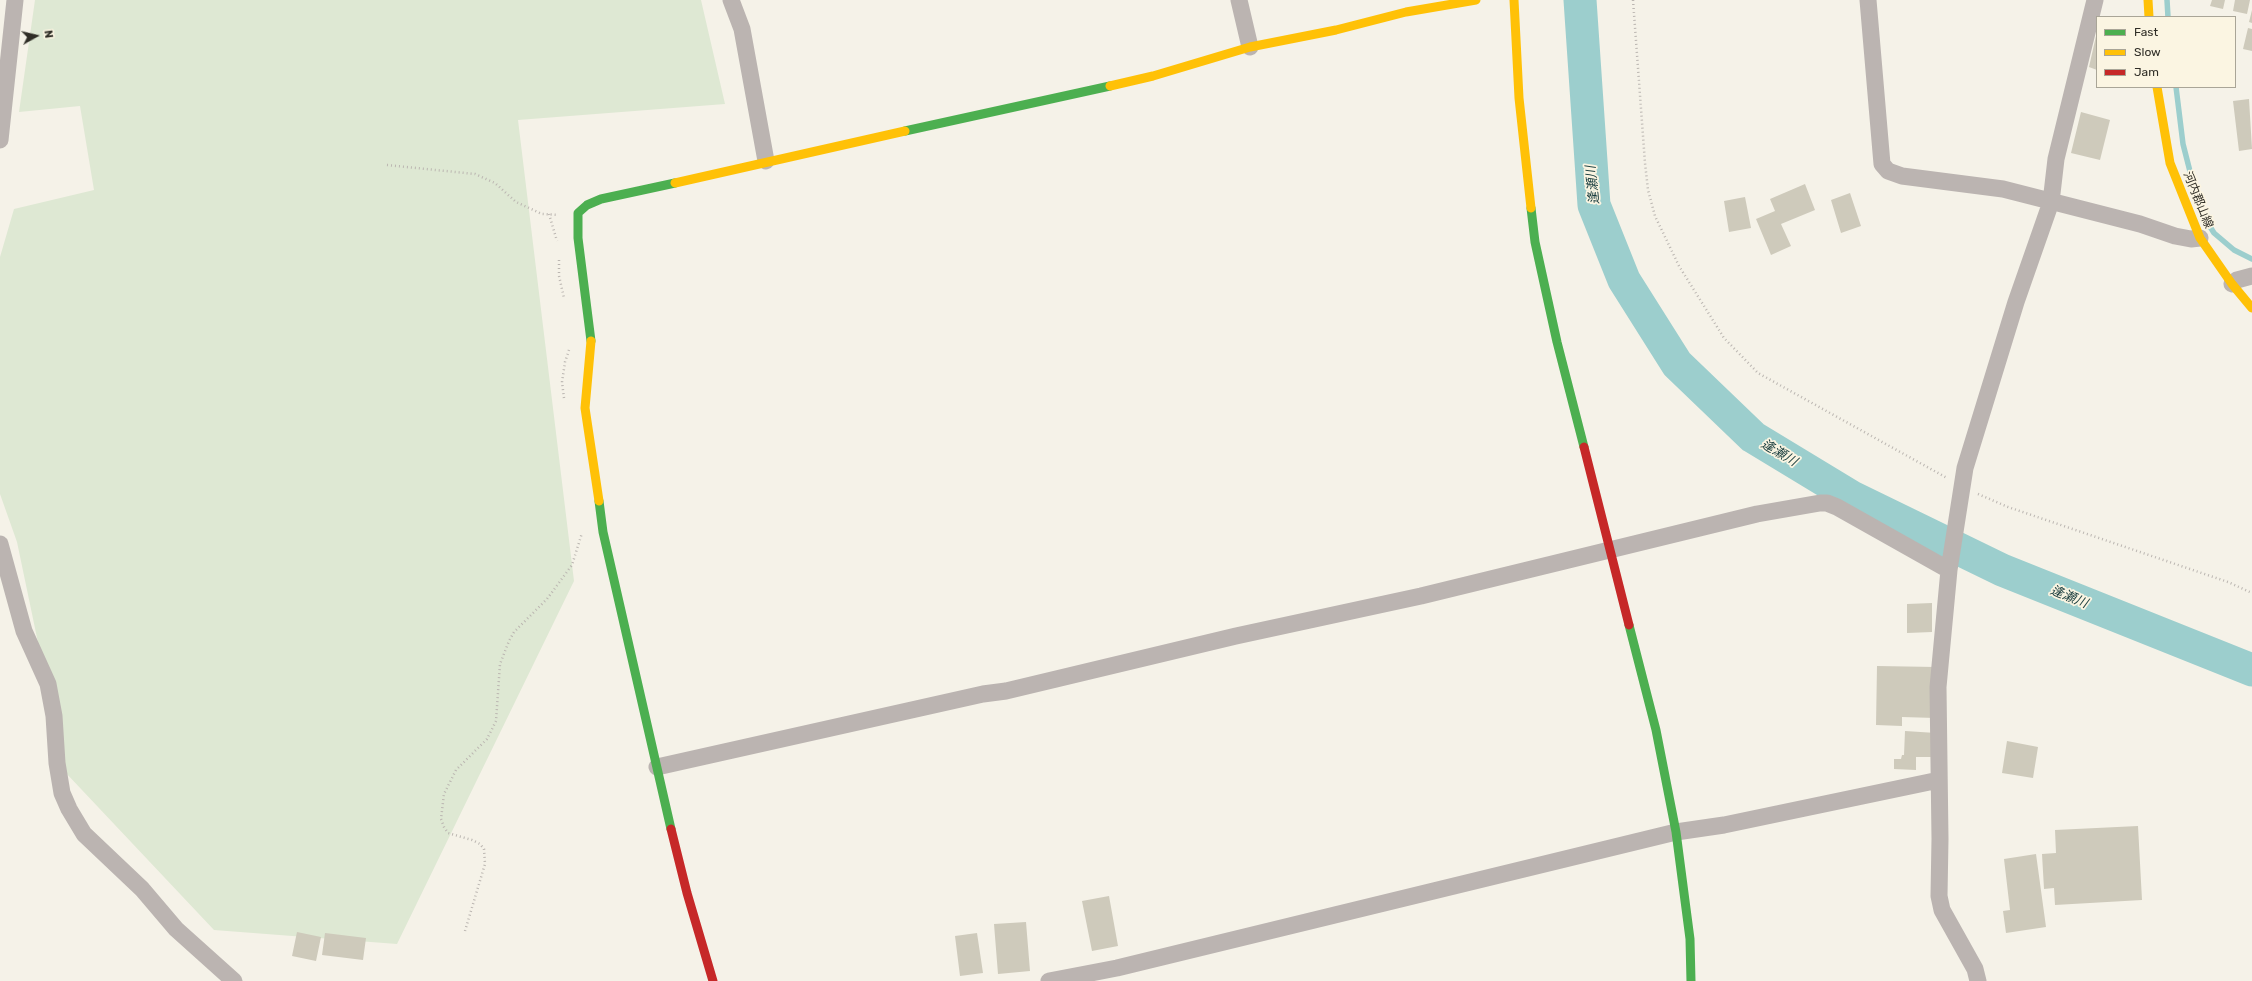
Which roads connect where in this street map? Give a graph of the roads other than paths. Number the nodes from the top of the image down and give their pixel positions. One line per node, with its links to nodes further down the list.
1 (15, 0): 11 (street)
2 (732, 0): 14 (street)
3 (1239, 0): 10 (street)
4 (1476, 0): 10 (street)
5 (1514, 0): 21 (street)
6 (1868, 0): 15 (street)
7 (2095, 0): 15 (street)
8 (2148, 0): 9 (street)
9 (2149, 16)
10 (1250, 47): 14 (street)
11 (5, 50): 13 (street)
12 (2157, 88): 16 (street, 河内郡山線)
13 (0, 140)
14 (766, 161): 23 (street)
15 (2051, 202): 16 (street); 22 (street)
16 (2200, 238): 18 (street, 河内郡山線)
17 (2252, 276): 18 (street)
18 (2232, 284): 19 (street, 河内郡山線)
19 (2252, 308)
20 (0, 544): 26 (street)
21 (1610, 551): 22 (street); 23 (street); 25 (street)
22 (1949, 570): 24 (street)
23 (657, 767): 27 (street)
24 (1939, 780): 25 (street); 30 (street)
25 (1676, 832): 28 (street); 29 (street)
26 (234, 981)
27 (713, 981)
28 (1049, 981)
29 (1691, 981)
30 (1978, 981)

